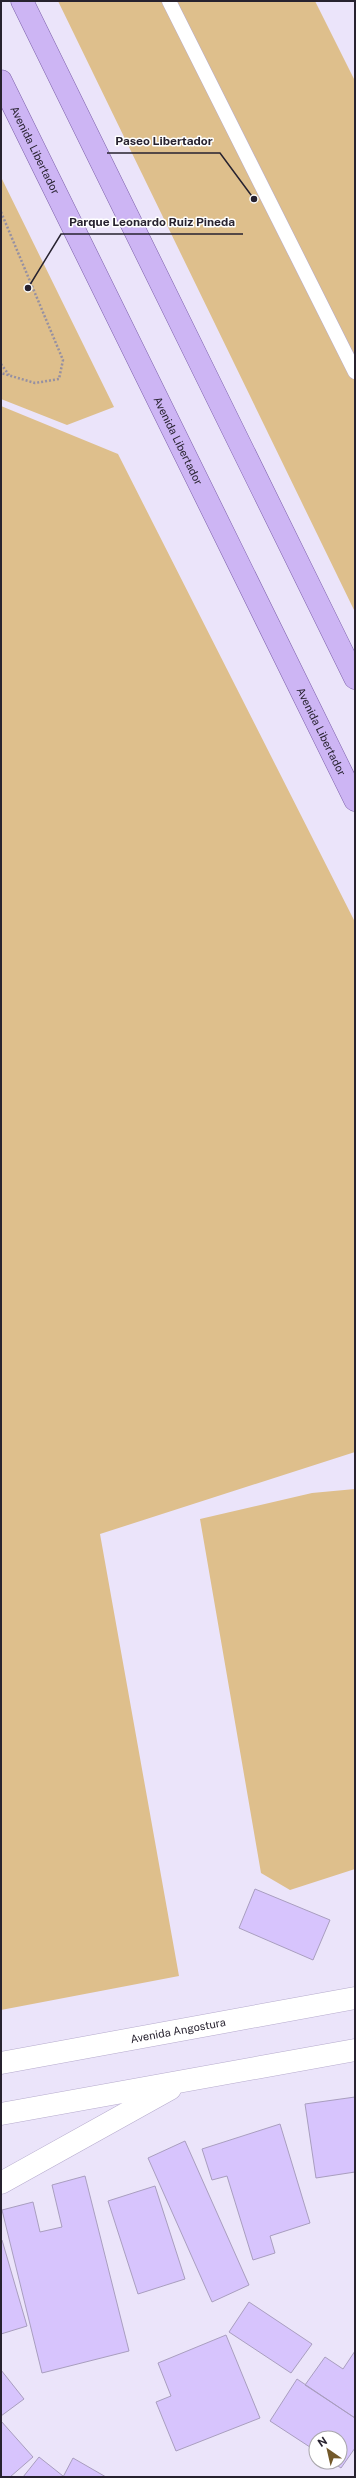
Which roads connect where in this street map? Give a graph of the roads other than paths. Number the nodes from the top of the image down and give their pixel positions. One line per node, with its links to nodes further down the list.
1 (22, 1): 5 (main road)
2 (169, 1): 4 (lane)
3 (1, 81): 6 (main road, Avenida Libertador)
4 (355, 372)
5 (355, 678)
6 (355, 800)
7 (355, 1998): 9 (street, Avenida Angostura)
8 (355, 2050): 10 (street)
9 (1, 2062)
10 (186, 2080): 11 (street); 12 (street)
11 (1, 2114)
12 (1, 2183)

